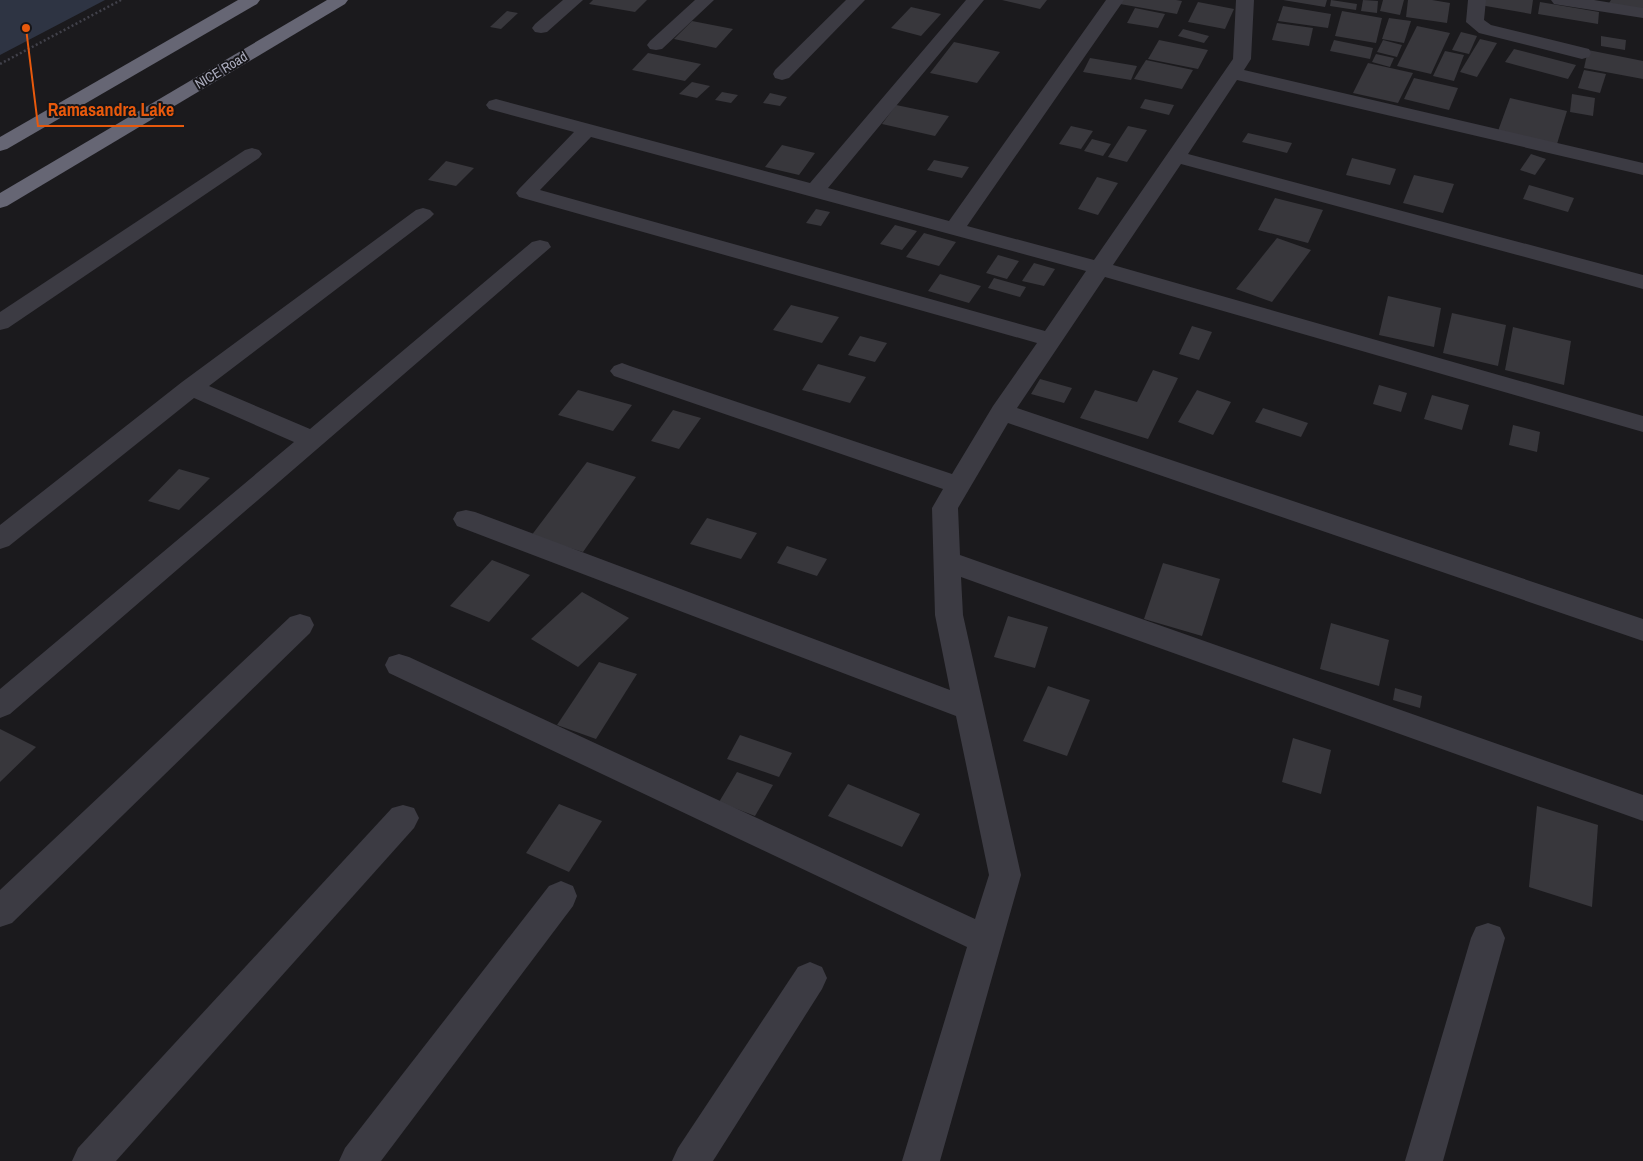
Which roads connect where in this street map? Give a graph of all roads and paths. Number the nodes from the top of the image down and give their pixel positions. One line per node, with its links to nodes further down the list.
1 (121, 0): 16 (path)
2 (251, 0): 21 (highway)
3 (339, 0): 26 (highway, NICE Road)
4 (574, 0): 13 (street)
5 (705, 0): 14 (street)
6 (856, 0): 18 (street)
7 (975, 0): 25 (street)
8 (1115, 0): 28 (street)
9 (1245, 0): 17 (street)
10 (1477, 0): 15 (street)
11 (1560, 0): 12 (street)
12 (1643, 13)
13 (541, 28)
14 (656, 45)
15 (1582, 53)
16 (0, 64)
17 (1233, 73): 23 (street); 24 (street)
18 (782, 74)
19 (496, 105): 20 (street)
20 (588, 129): 25 (street); 33 (street)
21 (0, 145)
22 (252, 154): 32 (street)
23 (1176, 157): 30 (street); 31 (street)
24 (1643, 169)
25 (815, 191): 28 (street)
26 (0, 202)
27 (423, 214): 35 (street)
28 (955, 228): 30 (street)
29 (540, 248): 38 (street)
30 (1100, 268): 33 (street); 37 (street)
31 (1643, 282)
32 (0, 323)
33 (1051, 340): 36 (street)
34 (622, 371): 39 (street)
35 (191, 388): 38 (street); 41 (street)
36 (1002, 412): 39 (street); 44 (street)
37 (1643, 424)
38 (313, 440): 46 (street)
39 (958, 485): 42 (street)
40 (466, 519): 47 (street)
41 (0, 539)
42 (947, 561): 47 (street); 48 (street)
43 (300, 624): 51 (street)
44 (1643, 630)
45 (399, 665): 53 (street)
46 (0, 706)
47 (969, 709): 53 (street)
48 (1643, 808)
49 (403, 818): 55 (street)
50 (561, 896): 56 (street)
51 (0, 912)
52 (1488, 938): 59 (street)
53 (986, 940): 58 (street)
54 (810, 978): 57 (street)
55 (92, 1161)
56 (358, 1161)
57 (691, 1161)
58 (921, 1161)
59 (1424, 1161)

